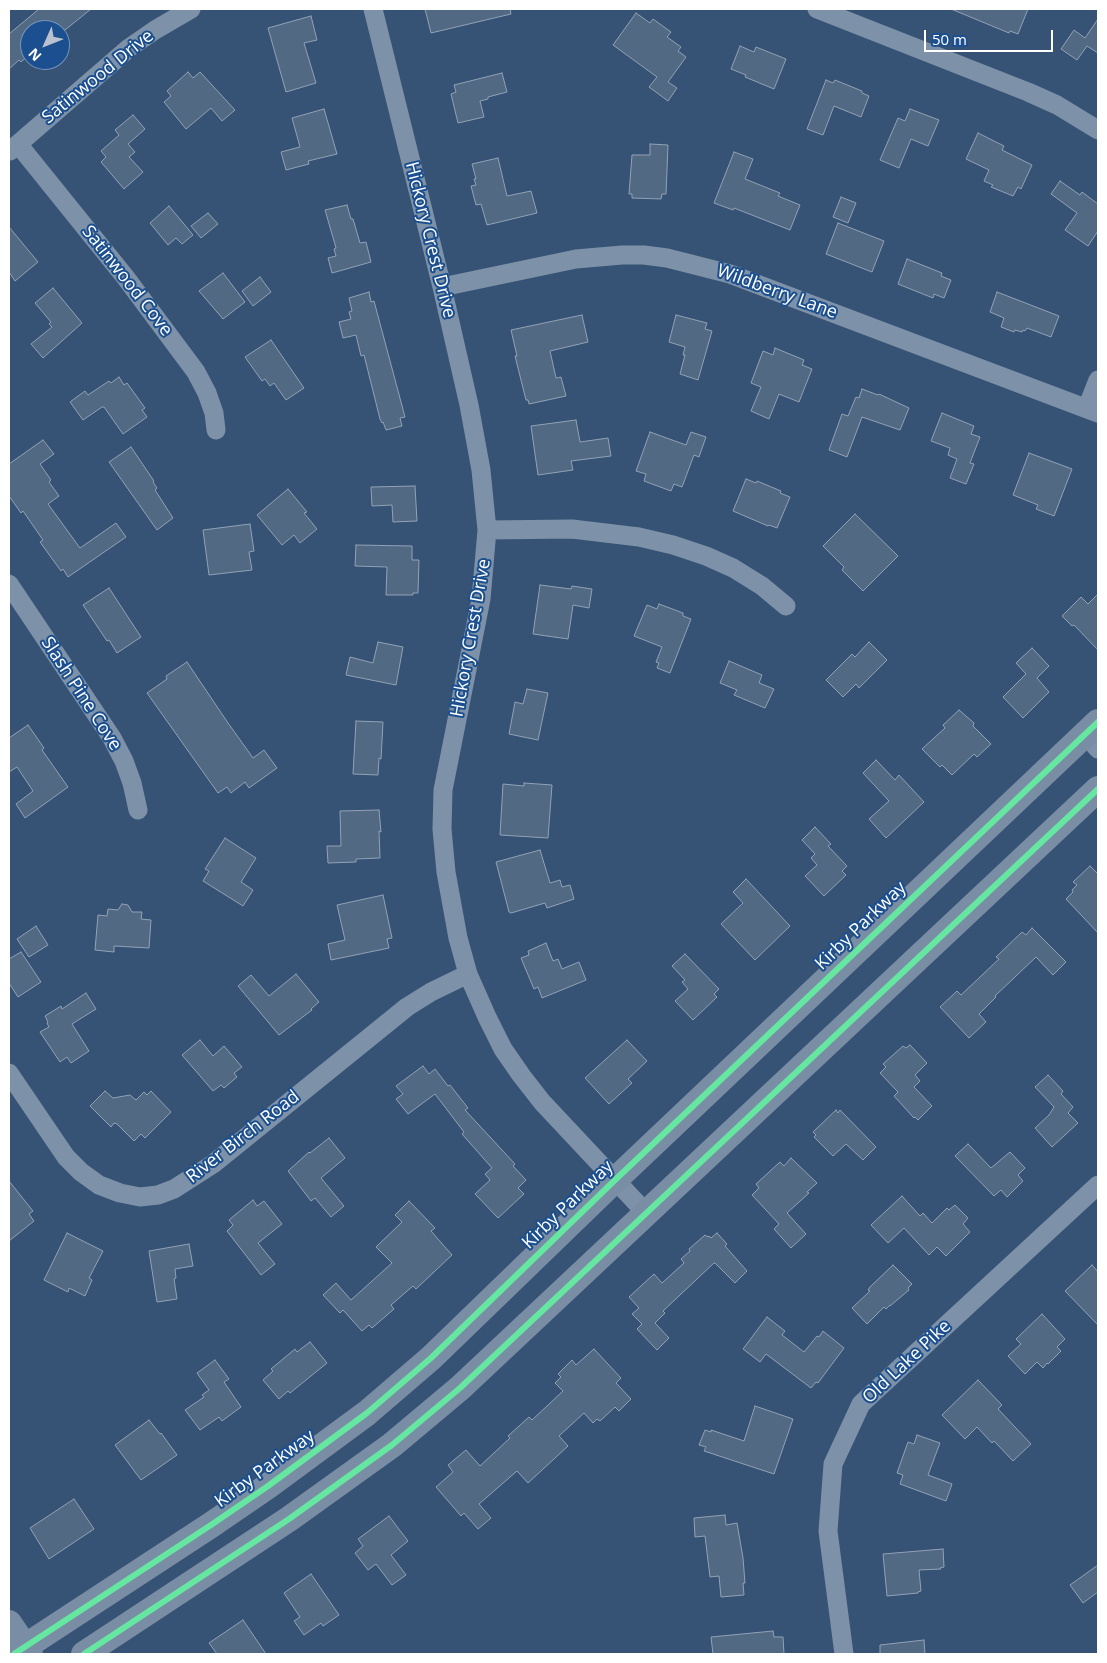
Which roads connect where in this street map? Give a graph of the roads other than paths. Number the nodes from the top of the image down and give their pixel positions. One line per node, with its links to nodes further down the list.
1 (191, 9): 5 (street, Satinwood Drive)
2 (373, 9): 6 (street, Hickory Crest Drive)
3 (817, 9): 4 (street)
4 (1098, 130)
5 (13, 148): 9 (street, Satinwood Cove)
6 (442, 288): 8 (street, Wildberry Lane); 10 (street, Hickory Crest Drive)
7 (1098, 380): 8 (street)
8 (1093, 410)
9 (216, 430)
10 (487, 530): 12 (street); 16 (street, Hickory Crest Drive)
11 (9, 584): 15 (street, Slash Pine Cove)
12 (786, 606)
13 (1094, 735): 18 (main road, Kirby Parkway)
14 (1098, 789): 20 (main road)
15 (138, 810)
16 (468, 974): 17 (street, River Birch Road); 18 (street, Hickory Crest Drive)
17 (9, 1073)
18 (615, 1180): 20 (street, Hickory Crest Drive); 22 (main road, Kirby Parkway)
19 (1098, 1186): 24 (street, Old Lake Pike)
20 (647, 1214): 23 (main road)
21 (9, 1623): 22 (main road)
22 (23, 1652)
23 (84, 1654)
24 (844, 1654)

